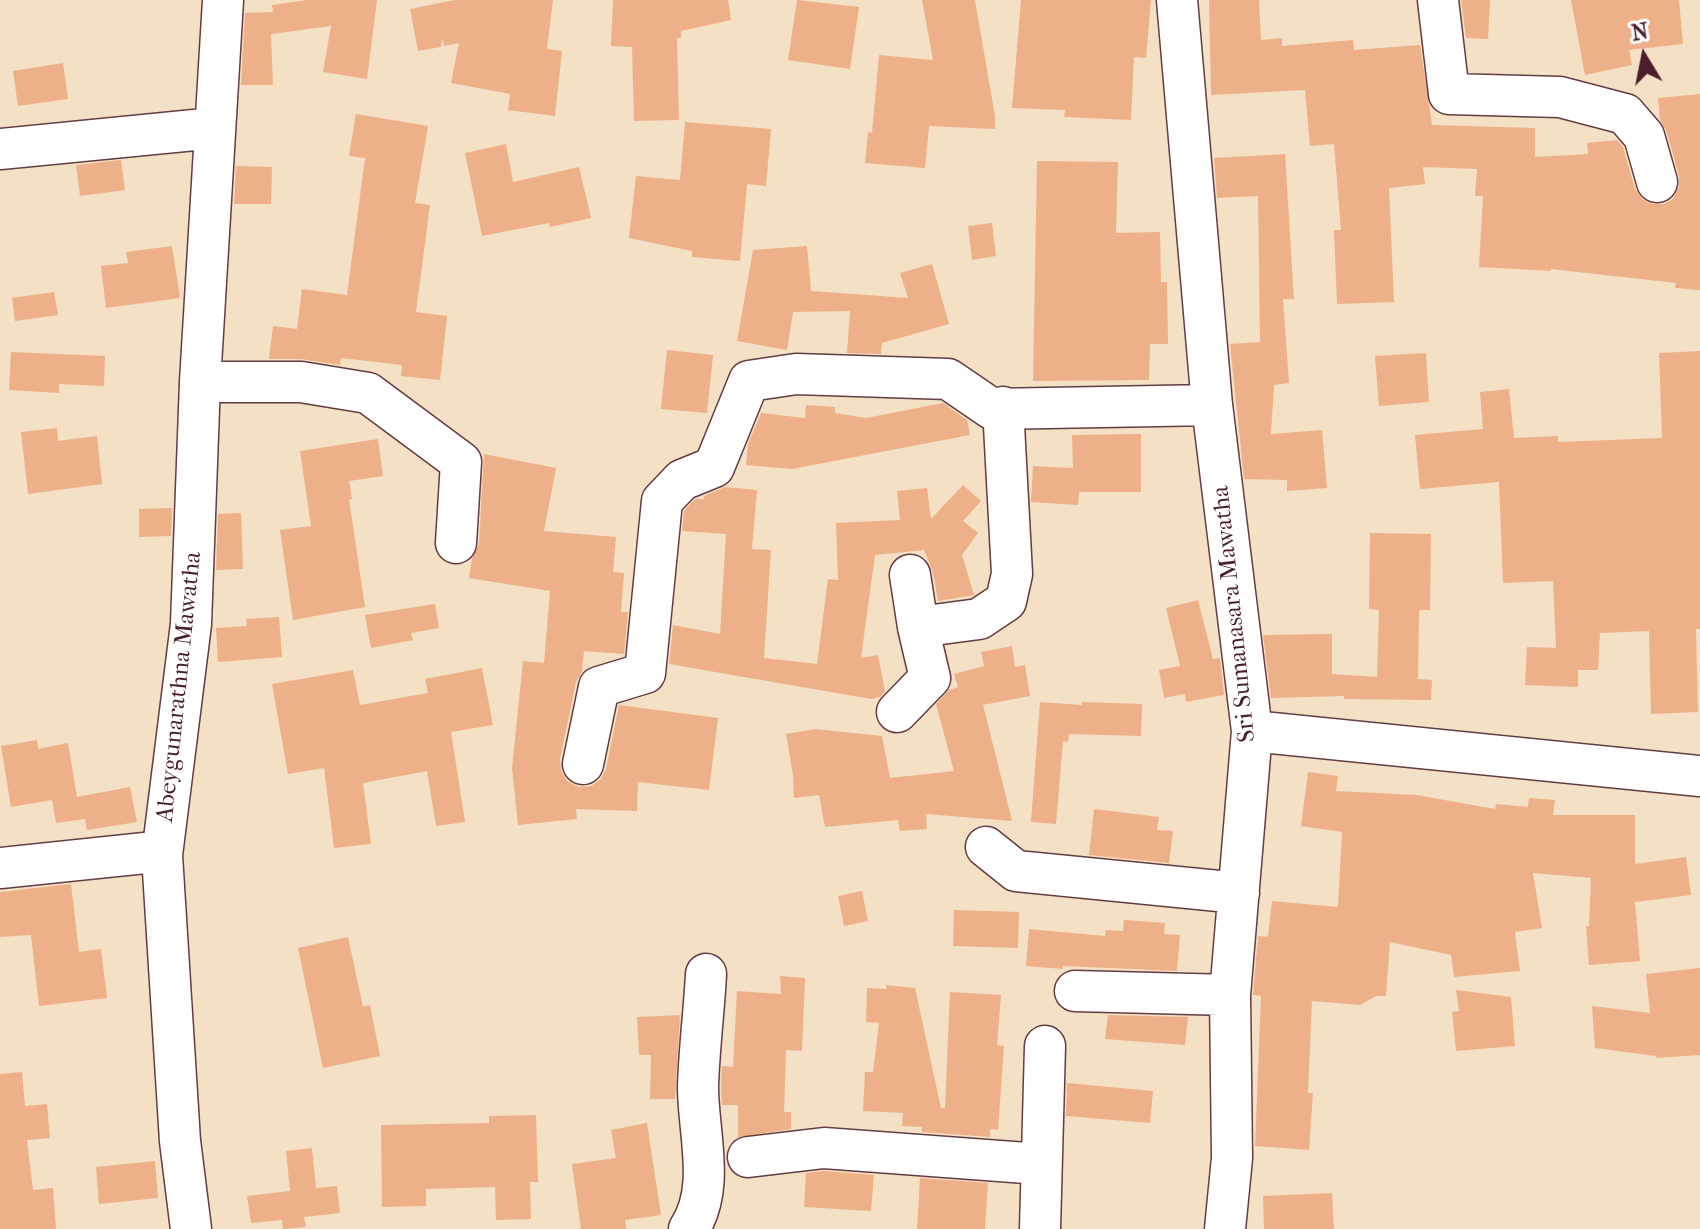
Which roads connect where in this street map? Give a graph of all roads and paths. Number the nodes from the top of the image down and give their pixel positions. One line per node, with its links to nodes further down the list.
1 (223, 0): 4 (street, Abeygunarathna Mawatha)
2 (1177, 0): 8 (street, Sri Sumanasara Mawatha)
3 (1438, 0): 6 (street)
4 (215, 128): 5 (street); 7 (street, Abeygunarathna Mawatha)
5 (0, 149)
6 (1657, 182)
7 (200, 382): 10 (street); 18 (street, Abeygunarathna Mawatha)
8 (1212, 405): 9 (street); 14 (street, Sri Sumanasara Mawatha)
9 (1003, 407): 12 (street); 15 (street)
10 (456, 543)
11 (910, 575): 12 (street)
12 (918, 627): 13 (street)
13 (897, 712)
14 (1252, 731): 16 (street); 20 (street, Sri Sumanasara Mawatha)
15 (583, 764)
16 (1700, 776)
17 (986, 847): 20 (street)
18 (162, 855): 19 (street); 27 (street, Abeygunarathna Mawatha)
19 (0, 868)
20 (1239, 893): 23 (street, Sri Sumanasara Mawatha)
21 (706, 974): 28 (street)
22 (1075, 991): 23 (street)
23 (1230, 995): 30 (street, Sri Sumanasara Mawatha)
24 (1045, 1046): 26 (street)
25 (748, 1157): 26 (street)
26 (1040, 1164): 29 (street)
27 (191, 1229)
28 (689, 1229)
29 (1040, 1229)
30 (1225, 1229)

